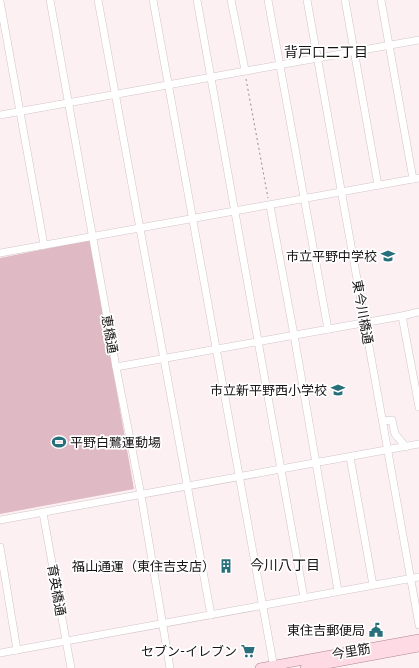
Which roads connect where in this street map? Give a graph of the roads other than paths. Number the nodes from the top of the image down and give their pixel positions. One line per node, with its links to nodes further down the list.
1 (50, 0): 20 (street, 恵橋通)
2 (98, 0): 19 (street)
3 (153, 0): 18 (street)
4 (197, 0): 17 (street)
5 (231, 0): 16 (street)
6 (268, 0): 15 (street)
7 (307, 0): 14 (street, 東今川橋通)
8 (345, 0): 13 (street)
9 (381, 0): 12 (street)
10 (0, 1): 21 (street)
11 (419, 40): 12 (street)
12 (389, 45): 13 (street); 23 (street)
13 (354, 51): 14 (street); 24 (street)
14 (317, 58): 15 (street); 25 (street, 東今川橋通)
15 (279, 65): 16 (street); 26 (street)
16 (244, 70): 17 (street)
17 (211, 76): 18 (street); 28 (street)
18 (168, 84): 19 (street); 29 (street)
19 (115, 94): 20 (street); 30 (street)
20 (68, 102): 21 (street); 31 (street, 恵橋通)
21 (20, 111): 22 (street); 32 (street)
22 (0, 115)
23 (416, 178): 24 (street)
24 (378, 185): 25 (street)
25 (341, 192): 26 (street); 36 (street, 東今川橋通)
26 (303, 199): 27 (street); 37 (street)
27 (270, 206): 28 (street); 38 (street)
28 (235, 212): 29 (street); 39 (street)
29 (194, 219): 30 (street); 40 (street)
30 (140, 228): 31 (street); 41 (street)
31 (93, 236): 32 (street); 42 (street, 恵橋通)
32 (44, 246): 33 (street)
33 (0, 254)
34 (419, 312): 35 (street)
35 (402, 316): 36 (street); 43 (street)
36 (365, 323): 37 (street); 44 (street, 東今川橋通)
37 (328, 329): 38 (street)
38 (294, 335): 39 (street); 49 (street)
39 (258, 342): 40 (street); 50 (street)
40 (218, 349): 41 (street); 51 (street)
41 (164, 359): 42 (street); 52 (street)
42 (116, 367): 53 (street, 恵橋通)
43 (419, 408)
44 (383, 421): 46 (street); 47 (street, 東今川橋通)
45 (419, 444): 46 (street)
46 (406, 447): 47 (street)
47 (388, 450): 48 (street); 58 (street, 東今川橋通)
48 (350, 457): 49 (street); 59 (street)
49 (316, 463): 50 (street); 60 (street)
50 (281, 470): 51 (street); 61 (street)
51 (239, 477): 52 (street); 62 (street)
52 (187, 486): 53 (street); 63 (street)
53 (141, 495): 54 (street); 64 (street, 恵橋通)
54 (43, 513): 55 (street); 67 (street, 育英橋通)
55 (0, 520)
56 (0, 547): 69 (street)
57 (419, 577): 58 (street)
58 (411, 578): 59 (street); 65 (street, 東今川橋通)
59 (373, 585): 60 (street)
60 (338, 592): 61 (street)
61 (304, 598): 62 (street)
62 (263, 605): 63 (street); 71 (street)
63 (211, 615): 64 (street)
64 (163, 624): 67 (street); 73 (street, 恵橋通)
65 (419, 625)
66 (419, 639): 71 (main road, 今里筋)
67 (66, 641): 69 (street); 72 (street, 育英橋通)
68 (419, 647): 75 (main road, 今里筋)
69 (17, 650): 70 (street)
70 (0, 653)
71 (274, 667): 74 (main road, 今里筋)
72 (71, 668)
73 (170, 668)
74 (260, 668)
75 (305, 668)

